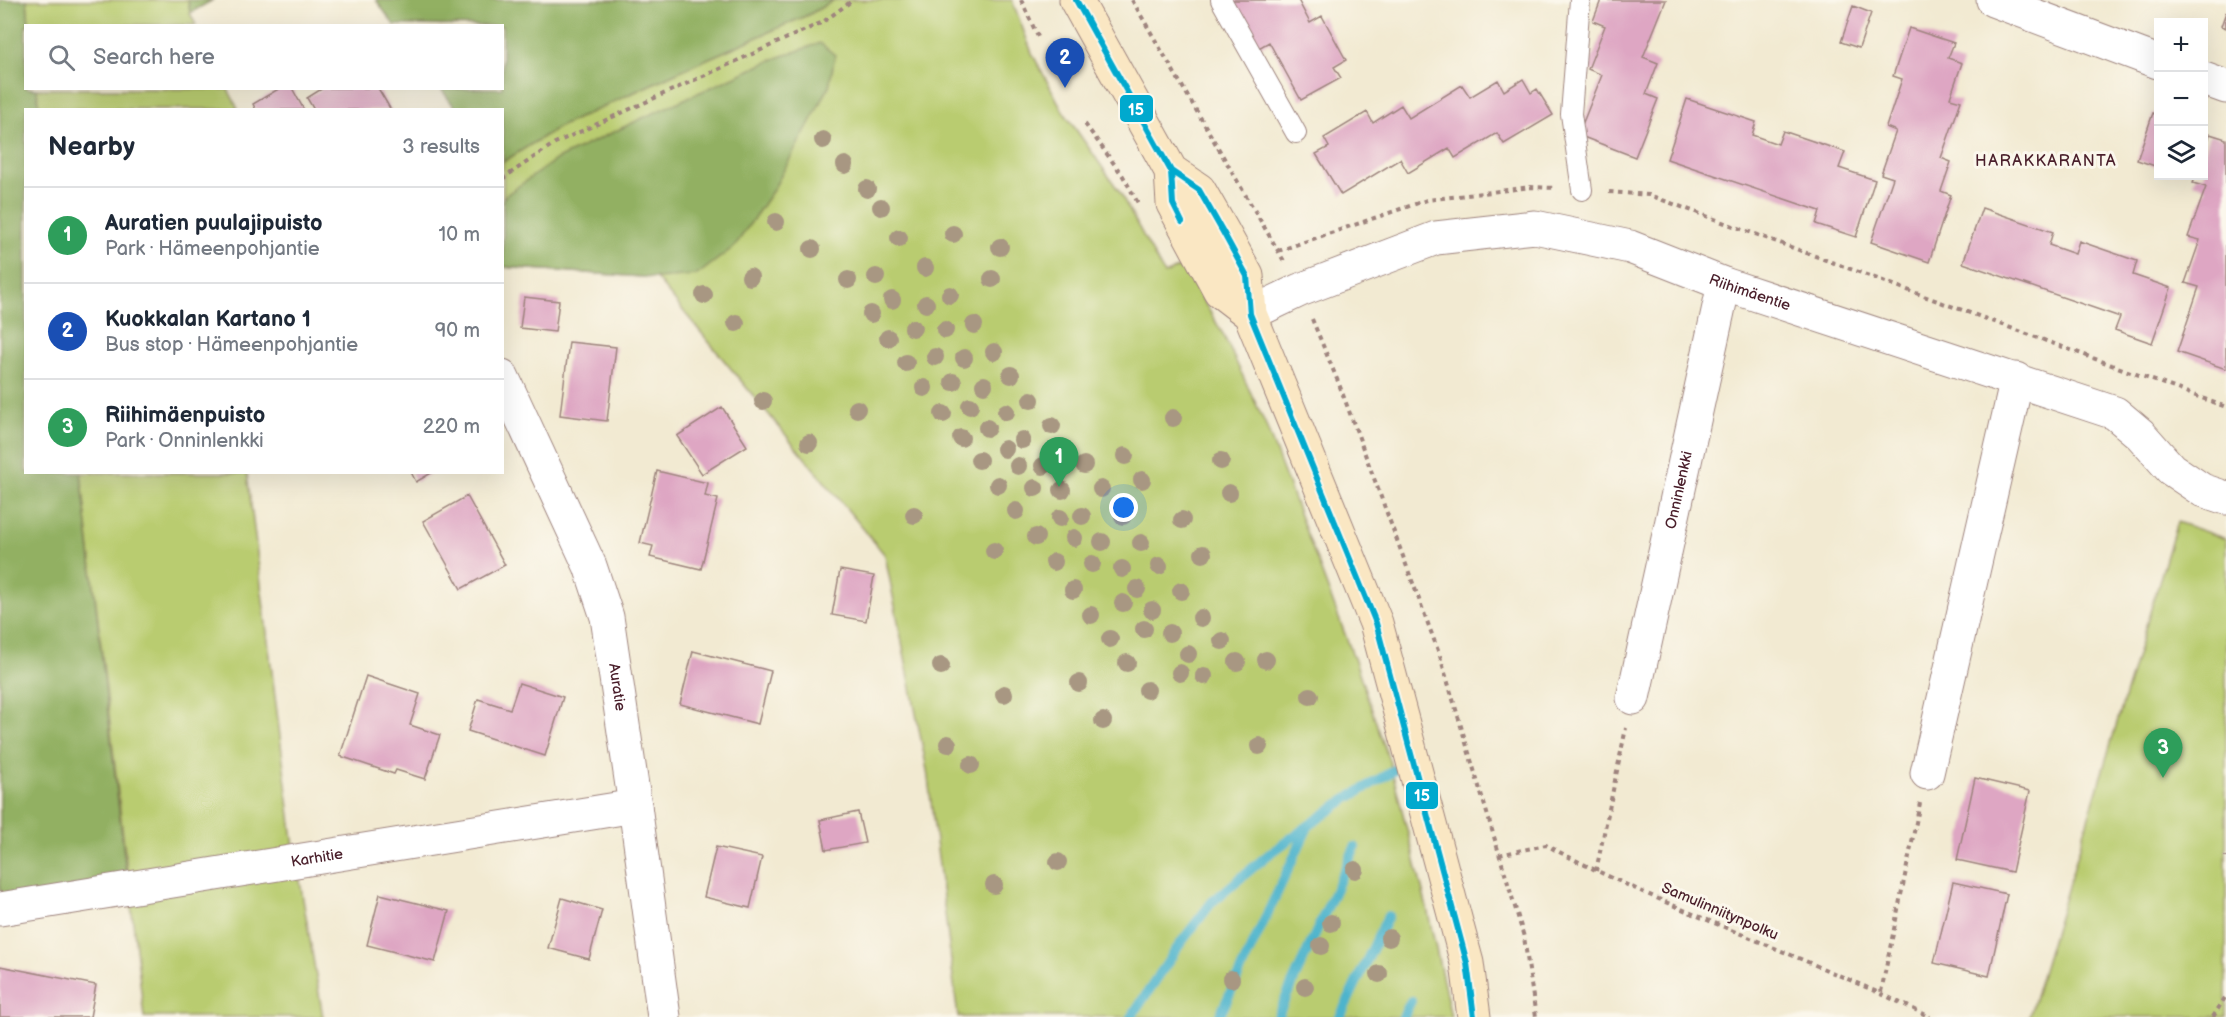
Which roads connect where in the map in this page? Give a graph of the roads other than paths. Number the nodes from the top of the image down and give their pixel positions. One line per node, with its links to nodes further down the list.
1 (1076, 0): 11 (main road)
2 (1221, 0): 8 (lane)
3 (1581, 0): 9 (lane)
4 (1993, 0): 5 (street)
5 (2154, 60)
6 (2208, 80): 7 (street)
7 (2226, 87)
8 (1296, 133)
9 (1582, 190)
10 (1724, 284): 11 (street, Riihimäentie); 12 (street, Riihimäentie); 15 (street, Onninlenkki)
11 (1250, 314): 20 (main road)
12 (2017, 379): 14 (street, Riihimäentie); 16 (street)
13 (504, 380): 17 (street, Auratie)
14 (2226, 498)
15 (1633, 698)
16 (1927, 773)
17 (635, 806): 18 (street, Karhitie); 19 (street, Auratie)
18 (0, 909)
19 (664, 1017)
20 (1474, 1017)

